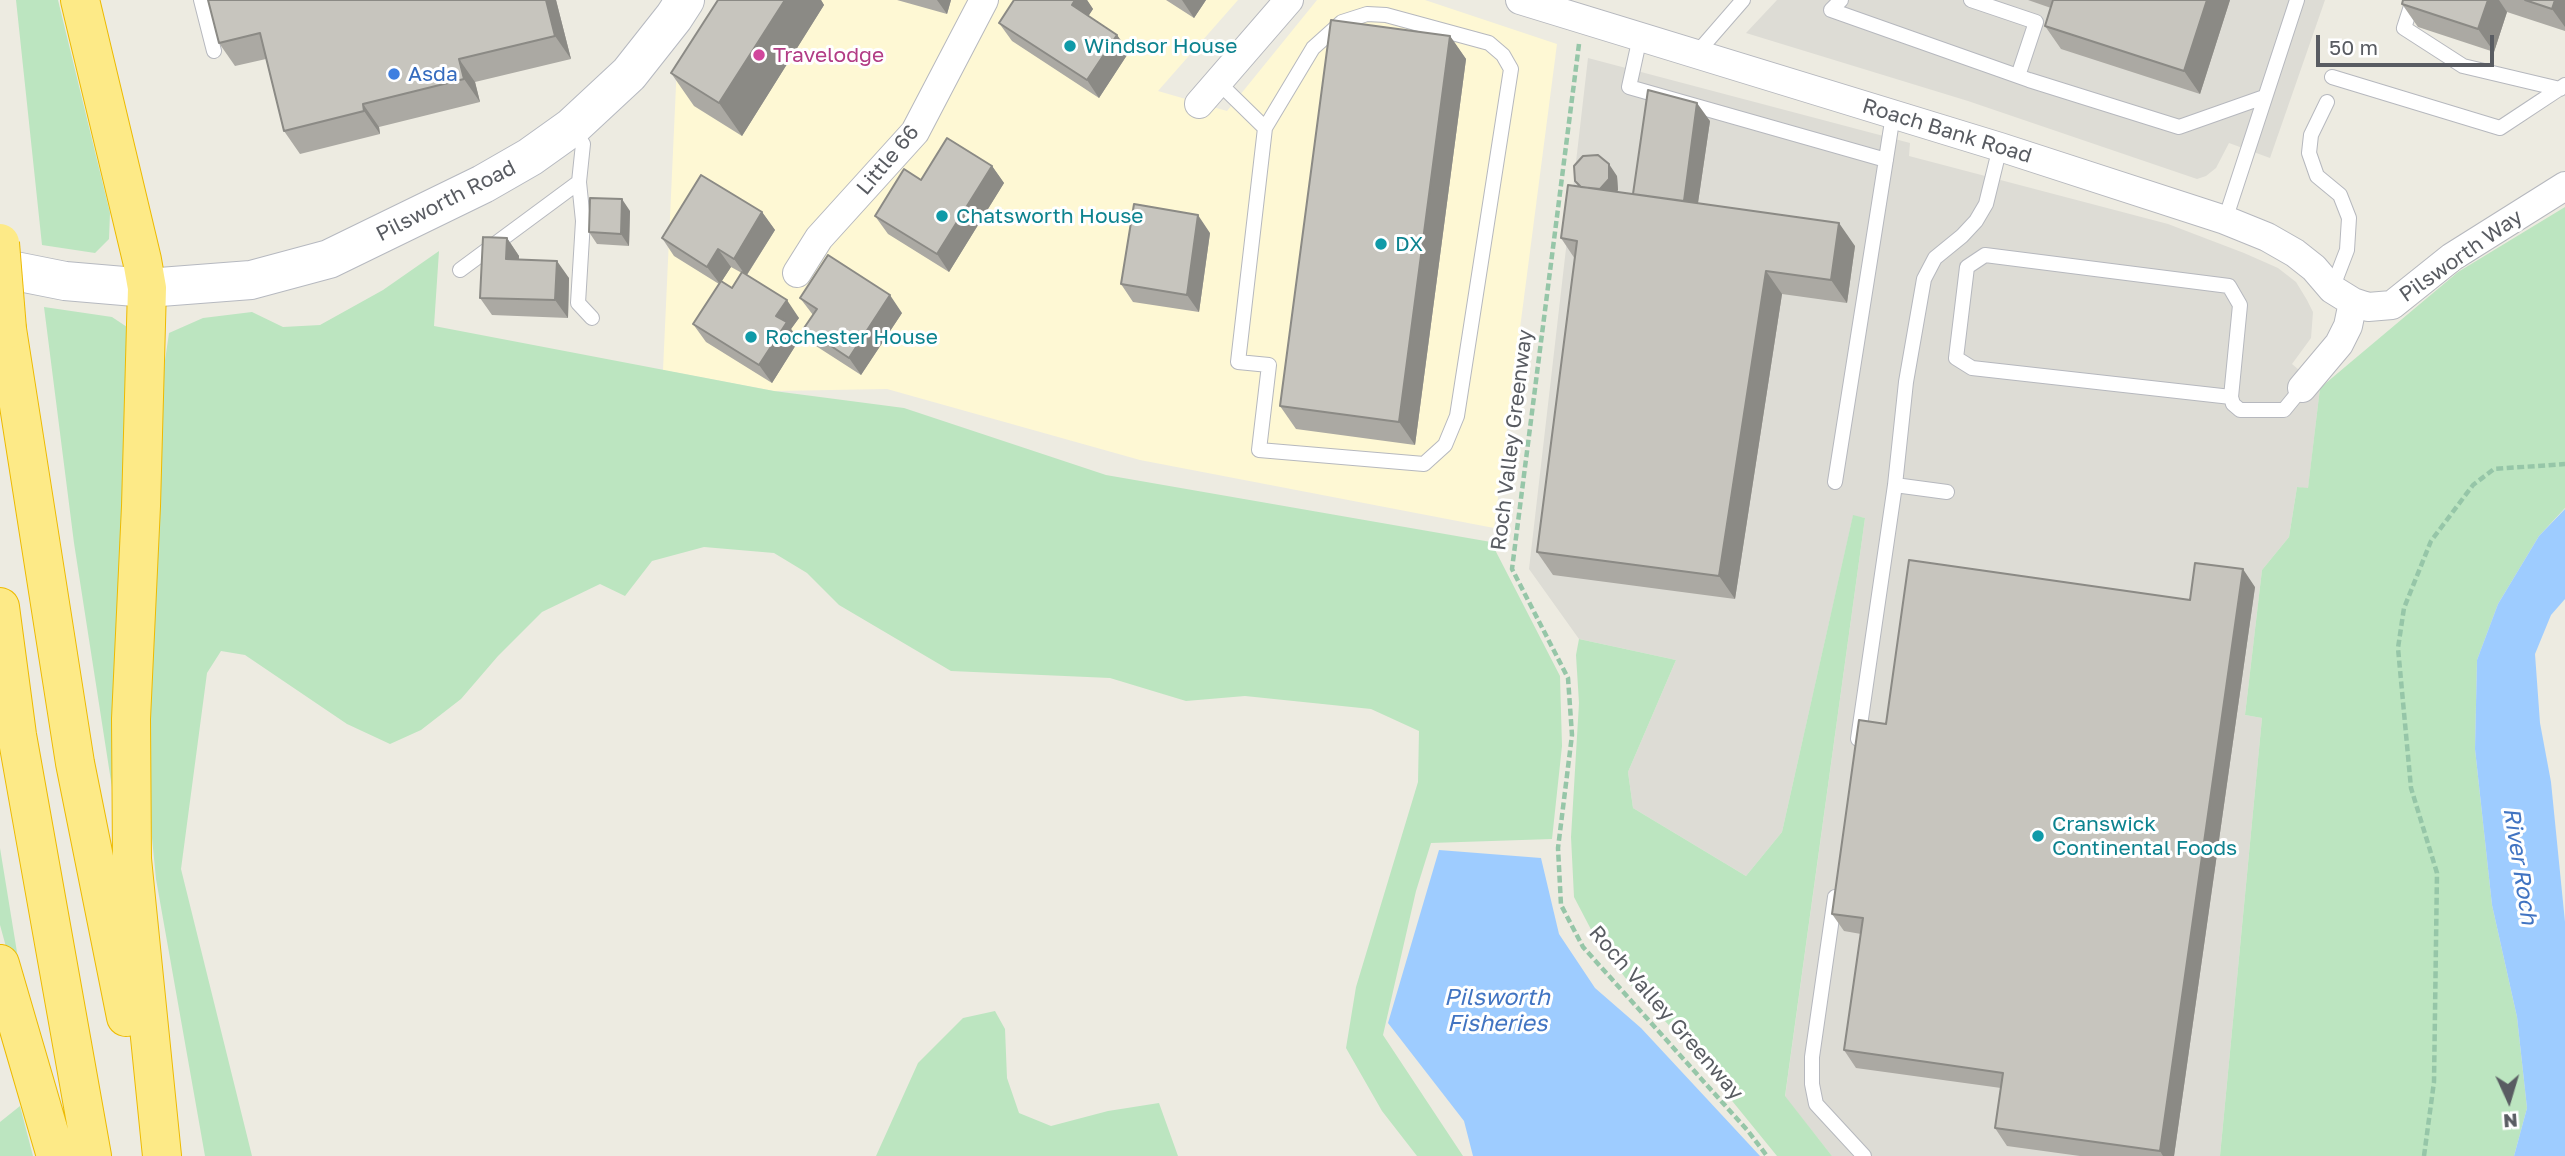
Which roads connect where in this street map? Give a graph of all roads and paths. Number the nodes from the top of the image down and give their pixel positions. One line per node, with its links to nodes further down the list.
1 (80, 0): 35 (highway)
2 (201, 0): 14 (lane)
3 (685, 0): 24 (street, Pilsworth Road)
4 (984, 0): 34 (street, Little 66)
5 (1289, 0): 18 (street)
6 (1520, 0): 12 (street, Roach Bank Road)
7 (1743, 0): 15 (lane)
8 (1841, 0): 16 (lane)
9 (1971, 0): 16 (lane)
10 (2297, 0): 20 (lane)
11 (2413, 0): 19 (lane)
12 (1582, 19): 13 (street, Roach Bank Road); 52 (path, Roch Valley Greenway)
13 (1640, 37): 15 (street, Roach Bank Road); 27 (lane)
14 (214, 51)
15 (1696, 54): 23 (street, Roach Bank Road)
16 (2018, 76): 20 (lane)
17 (2332, 77): 19 (lane)
18 (1218, 82): 22 (street); 25 (lane)
19 (2562, 87)
20 (2264, 97): 30 (lane)
21 (2327, 102): 36 (lane)
22 (1199, 104)
23 (1893, 114): 26 (street, Roach Bank Road); 27 (lane)
24 (572, 127): 28 (lane); 35 (street, Pilsworth Road)
25 (1265, 128): 25 (lane)
26 (2000, 147): 30 (street, Roach Bank Road); 42 (lane)
27 (1886, 160): 41 (lane)
28 (579, 182): 33 (lane); 37 (lane)
29 (2565, 186): 36 (street, Pilsworth Way)
30 (2225, 220): 36 (street, Roach Bank Road)
31 (0, 243): 50 (highway, bridge)
32 (0, 268): 35 (street, Pilsworth Road)
33 (460, 270)
34 (797, 273)
35 (147, 288): 51 (highway)
36 (2342, 296): 38 (street)
37 (592, 318)
38 (2302, 388): 39 (lane)
39 (2231, 397): 39 (lane)
40 (2565, 464): 54 (path)
41 (1835, 482)
42 (1895, 485): 43 (lane); 45 (lane)
43 (1947, 492)
44 (0, 607): 49 (highway)
45 (1857, 748)
46 (1837, 887): 53 (lane)
47 (0, 964): 48 (highway)
48 (56, 1156)
49 (92, 1156)
50 (154, 1156)
51 (163, 1156)
52 (1767, 1156)
53 (1864, 1156)
54 (2424, 1156)

